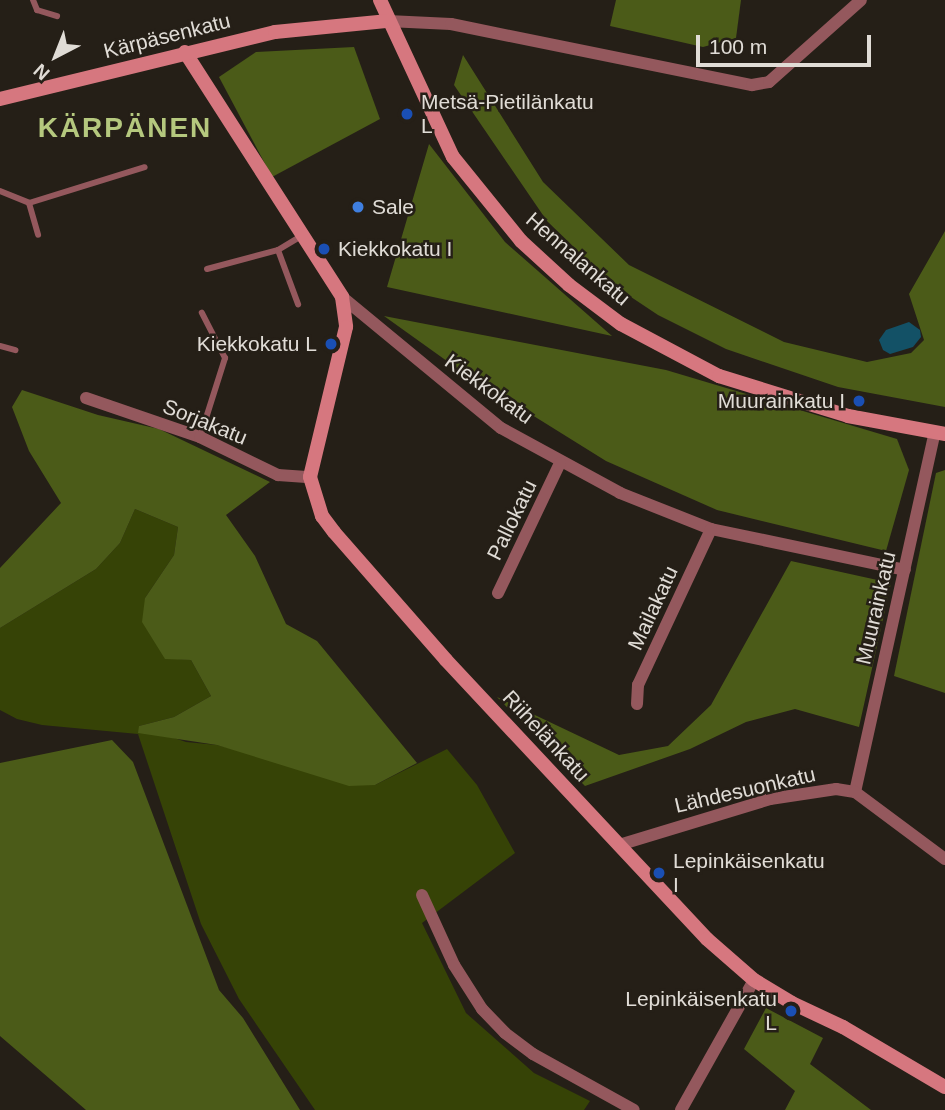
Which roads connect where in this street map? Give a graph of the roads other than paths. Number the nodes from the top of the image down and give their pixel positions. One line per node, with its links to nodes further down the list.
1 (33, 0): 4 (lane)
2 (380, 0): 5 (street, Hennalankatu)
3 (861, 0): 5 (street)
4 (57, 16)
5 (388, 21): 6 (street, Kärpäsenkatu); 21 (street, Hennalankatu)
6 (185, 52): 7 (street, Kärpäsenkatu); 12 (street, Kiekkokatu)
7 (0, 99)
8 (145, 167): 10 (lane)
9 (0, 191): 10 (lane)
10 (29, 202): 11 (lane)
11 (38, 235)
12 (303, 235): 13 (lane); 15 (street, Kiekkokatu)
13 (278, 250): 14 (lane); 16 (lane)
14 (207, 269)
15 (342, 297): 23 (street, Kiekkokatu); 24 (street)
16 (298, 304)
17 (202, 313): 22 (lane)
18 (0, 346): 19 (lane)
19 (15, 350)
20 (86, 398): 22 (street, Sorjakatu)
21 (940, 433): 26 (street, Muurainkatu)
22 (200, 437): 24 (street, Sorjakatu)
23 (560, 463): 25 (street, Kiekkokatu); 27 (street, Pallokatu)
24 (310, 477): 30 (street, Riihelänkatu)
25 (711, 529): 26 (street, Kiekkokatu); 28 (street, Mailakatu)
26 (905, 570): 29 (street, Muurainkatu)
27 (498, 593)
28 (636, 704)
29 (855, 792): 30 (street, Lähdesuonkatu); 31 (street)
30 (620, 845): 33 (street, Riihelänkatu)
31 (945, 859)
32 (422, 895): 35 (street)
33 (754, 980): 34 (street, Riihelänkatu); 36 (street)
34 (945, 1087)
35 (634, 1110)
36 (681, 1110)

